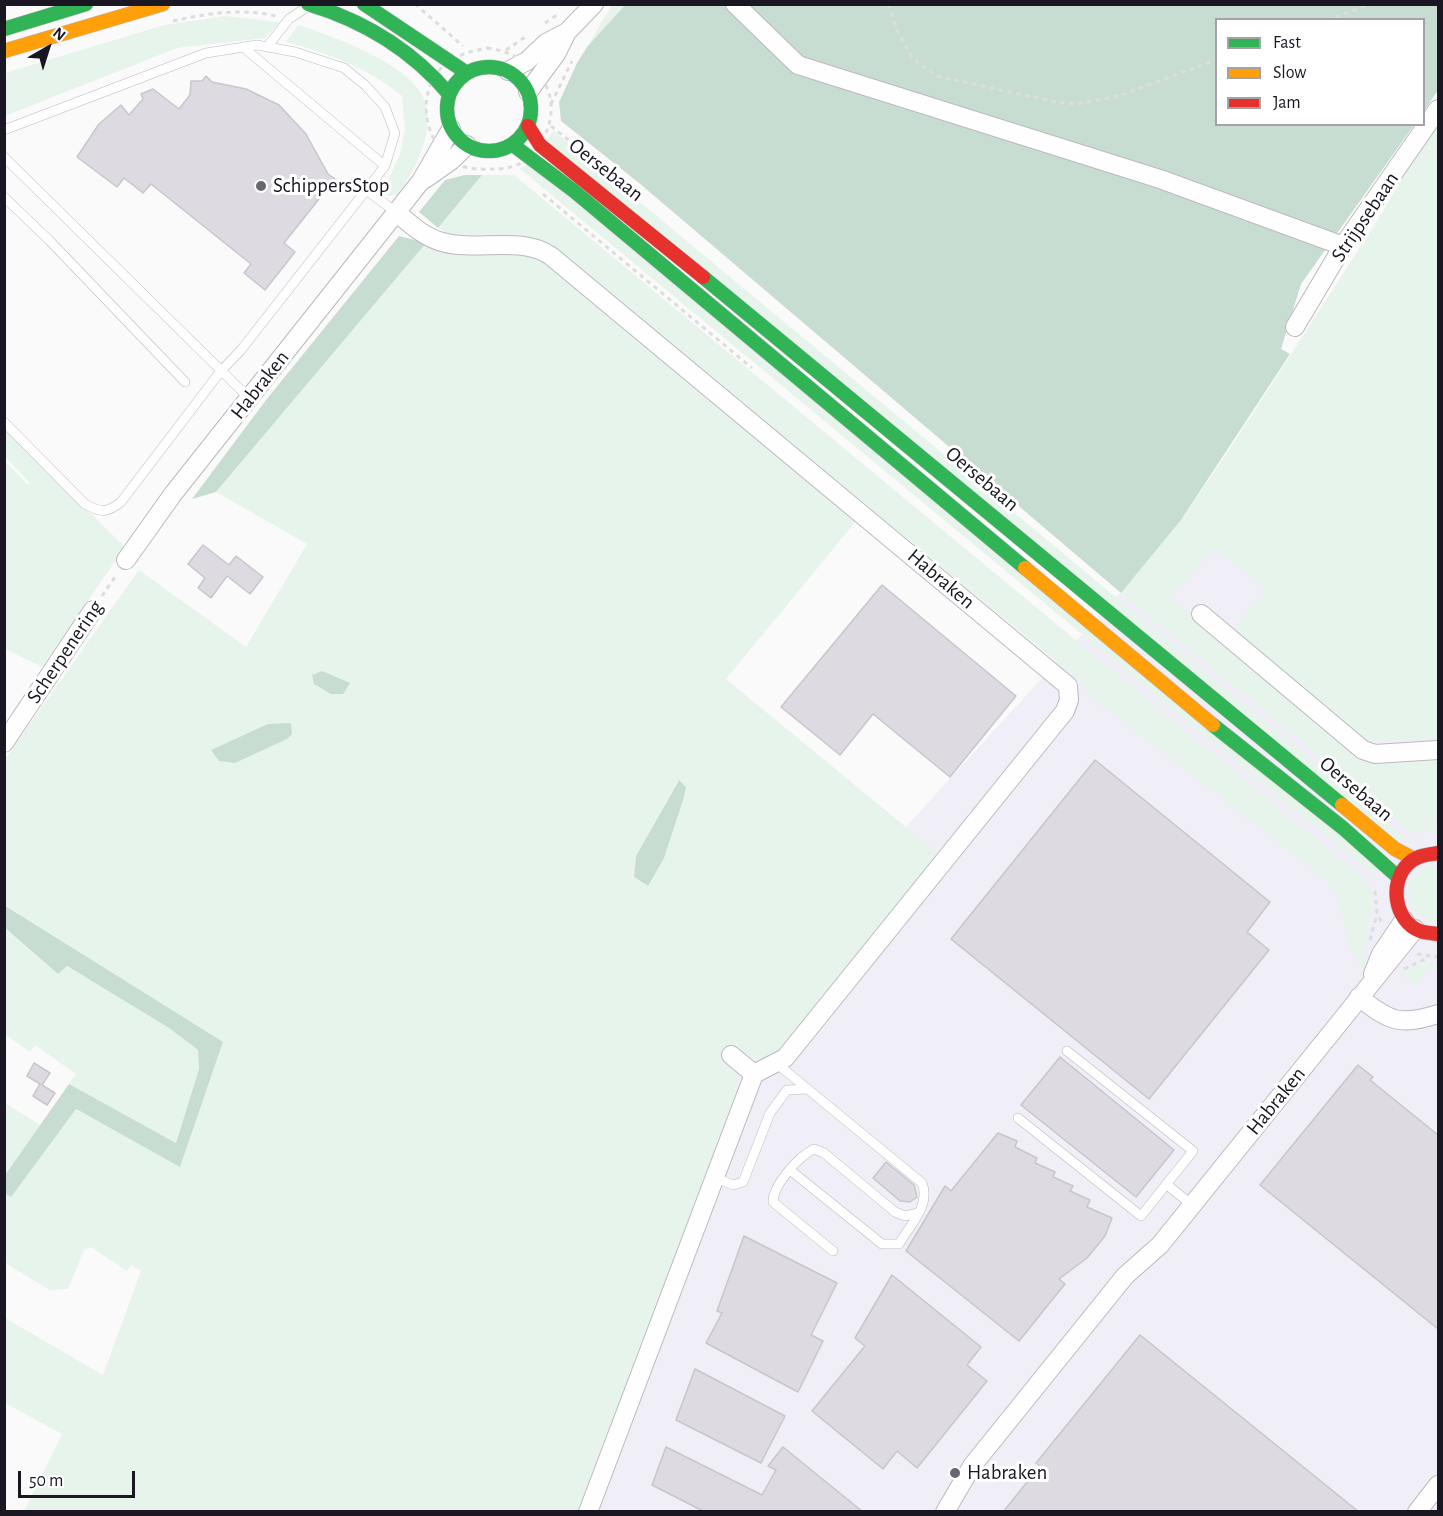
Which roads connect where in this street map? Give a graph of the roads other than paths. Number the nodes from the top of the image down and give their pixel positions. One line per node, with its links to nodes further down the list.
1 (86, 4): 7 (main road)
2 (163, 4): 11 (main road)
3 (363, 4): 13 (main road)
4 (594, 4): 8 (street)
5 (735, 4): 28 (street)
6 (309, 5): 10 (lane); 15 (main road)
7 (4, 28)
8 (567, 32): 12 (street); 14 (street)
9 (243, 47): 10 (lane); 19 (lane); 24 (lane)
10 (267, 47): 24 (lane)
11 (4, 51)
12 (508, 71): 13 (main road); 14 (main road)
13 (467, 73): 15 (main road)
14 (528, 92): 17 (main road)
15 (449, 94): 18 (main road)
16 (1438, 109): 28 (street, Strijpsebaan)
17 (528, 126): 21 (main road); 40 (main road, Oersebaan)
18 (451, 129): 20 (main road); 22 (street, Habraken)
19 (4, 130)
20 (467, 145): 21 (main road); 22 (street, Habraken)
21 (513, 145): 41 (main road, Oersebaan)
22 (446, 155): 27 (street, Habraken)
23 (4, 157): 30 (lane)
24 (386, 166): 25 (lane)
25 (366, 190): 27 (lane); 30 (lane)
26 (4, 197): 31 (lane)
27 (396, 212): 32 (street, Habraken); 48 (street, Habraken)
28 (1343, 246): 29 (street, Strijpsebaan)
29 (1294, 327)
30 (220, 372): 32 (lane); 33 (lane)
31 (185, 382)
32 (250, 399): 34 (street, Habraken)
33 (4, 422)
34 (126, 560)
35 (93, 610): 37 (street, Scherpenering)
36 (1201, 614): 38 (street)
37 (4, 743)
38 (1438, 750)
39 (1438, 853): 40 (main road)
40 (1414, 860): 41 (main road)
41 (1398, 877): 42 (main road)
42 (1410, 925): 43 (main road); 44 (street, Habraken)
43 (1438, 934)
44 (1359, 998): 45 (street); 55 (street, Habraken)
45 (1438, 1014)
46 (1067, 1051): 54 (lane)
47 (731, 1055): 49 (street)
48 (776, 1063): 49 (street, Habraken); 50 (lane)
49 (754, 1074): 53 (street)
50 (807, 1089): 53 (lane); 56 (lane)
51 (1018, 1118): 54 (lane)
52 (790, 1170): 56 (lane); 56 (lane); 57 (lane)
53 (714, 1177): 59 (street)
54 (1166, 1184): 55 (lane)
55 (1192, 1205): 60 (street, Habraken)
56 (917, 1213)
57 (833, 1251)
58 (1438, 1485): 61 (street)
59 (588, 1512)
60 (945, 1512)
61 (1417, 1512)

